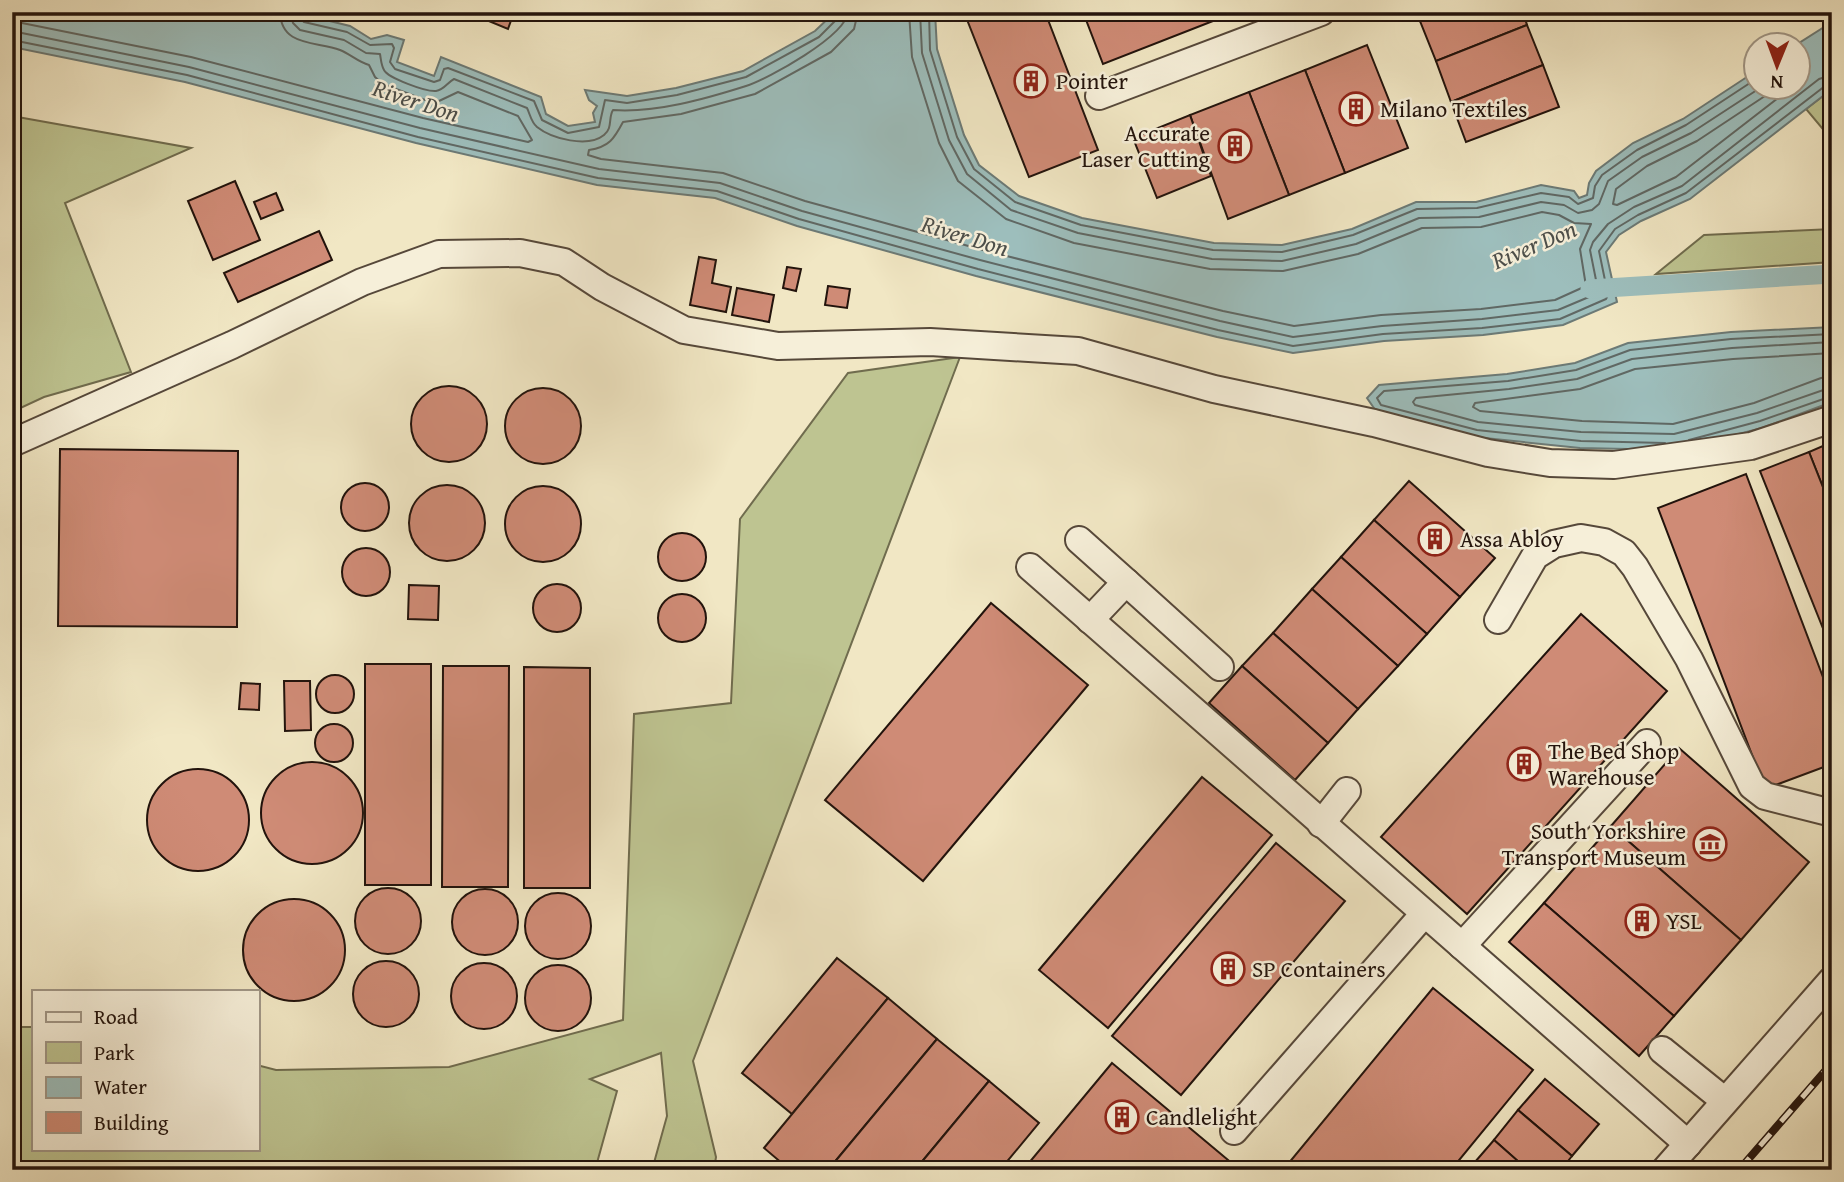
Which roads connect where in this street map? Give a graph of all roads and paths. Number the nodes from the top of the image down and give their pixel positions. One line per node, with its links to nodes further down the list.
1 (1321, 12): 2 (street)
2 (1099, 96)
3 (1832, 419): 4 (street)
4 (12, 443)
5 (1079, 540): 7 (street)
6 (1030, 567): 8 (street)
7 (1126, 582): 8 (street); 10 (street)
8 (1090, 620): 14 (street)
9 (1498, 620): 13 (street)
10 (1220, 667)
11 (1647, 743): 16 (street)
12 (1347, 791): 14 (street)
13 (1832, 813)
14 (1321, 824): 15 (street)
15 (1423, 914): 16 (street); 20 (street)
16 (1462, 946): 21 (street)
17 (1832, 980): 19 (street)
18 (1662, 1050): 19 (street)
19 (1725, 1101): 21 (street)
20 (1234, 1131)
21 (1688, 1144): 22 (street)
22 (1665, 1170)

